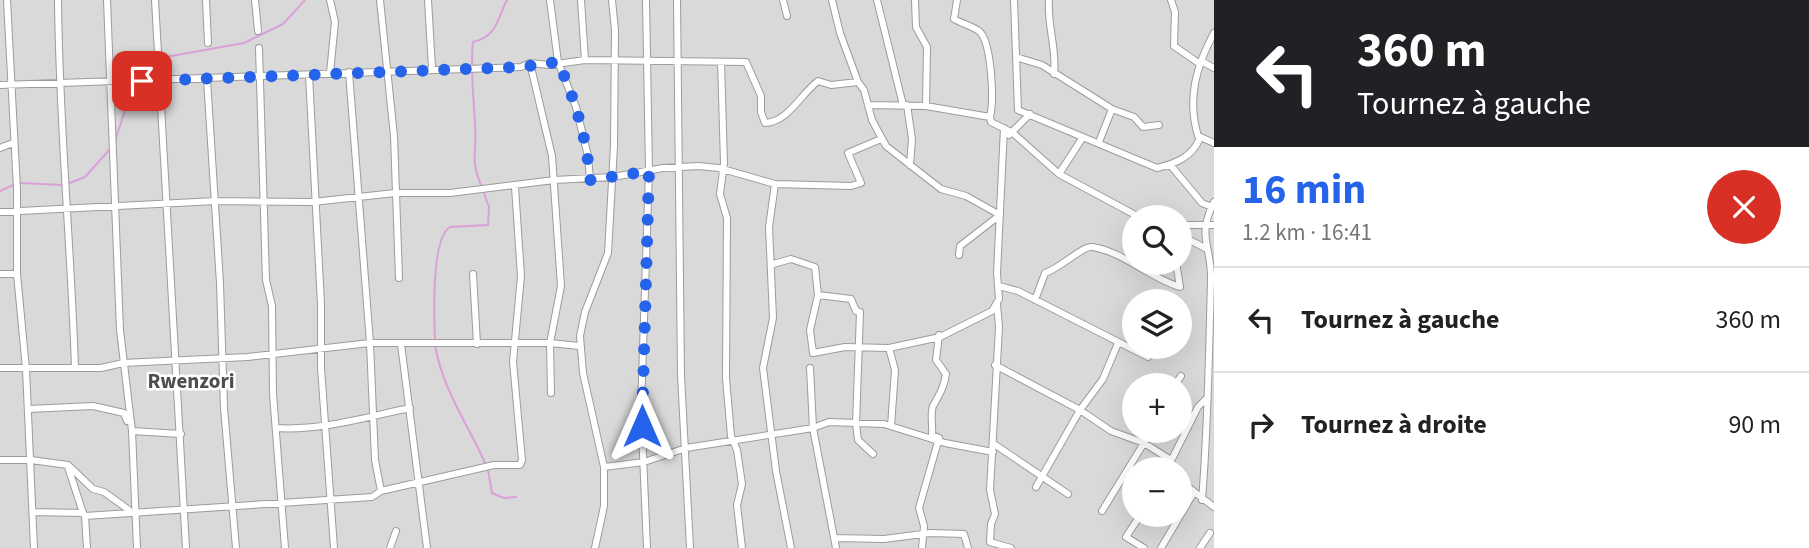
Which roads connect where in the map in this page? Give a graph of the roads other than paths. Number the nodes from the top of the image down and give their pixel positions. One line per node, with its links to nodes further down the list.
1 (7, 0): 24 (street)
2 (58, 0): 50 (street)
3 (107, 0): 48 (street)
4 (155, 0): 49 (street)
5 (206, 0): 28 (street)
6 (255, 0): 26 (street)
7 (330, 0): 43 (street)
8 (380, 0): 41 (street)
9 (428, 0): 39 (street)
10 (550, 0): 34 (street)
11 (581, 0): 31 (street)
12 (612, 0): 33 (street)
13 (646, 0): 32 (street)
14 (677, 0): 35 (street)
15 (783, 0): 25 (street)
16 (832, 0): 51 (street)
17 (877, 0): 55 (street)
18 (915, 0): 56 (street)
19 (957, 0): 59 (street)
20 (1014, 0): 30 (street)
21 (1049, 0): 44 (street)
22 (1171, 0): 38 (street)
23 (0, 13): 24 (street)
24 (8, 13): 52 (street)
25 (787, 16)
26 (258, 31)
27 (1214, 33): 38 (street)
28 (208, 43)
29 (259, 48): 46 (street)
30 (1016, 57): 44 (street); 58 (street)
31 (585, 60): 33 (street); 34 (street)
32 (647, 60): 33 (street); 35 (street); 75 (street)
33 (614, 61): 77 (street)
34 (558, 62): 37 (street); 79 (street)
35 (679, 62): 36 (street); 74 (street)
36 (721, 62): 51 (street); 73 (street)
37 (530, 63): 39 (street); 78 (street)
38 (1200, 63): 40 (street); 65 (street)
39 (432, 68): 41 (street)
40 (1214, 68)
41 (386, 70): 42 (street); 82 (street)
42 (349, 72): 43 (street); 83 (street)
43 (330, 73): 45 (street)
44 (1054, 74): 57 (street)
45 (309, 75): 46 (street); 86 (street)
46 (258, 76): 47 (street); 85 (street)
47 (207, 79): 49 (street); 84 (street)
48 (111, 81): 49 (street); 50 (street); 88 (street)
49 (160, 81): 89 (street)
50 (59, 82): 52 (street); 91 (street)
51 (858, 82): 54 (street)
52 (10, 84): 53 (street); 68 (street)
53 (0, 85)
54 (868, 105): 55 (street); 66 (street)
55 (905, 105): 56 (street); 71 (street)
56 (926, 106): 59 (street)
57 (1112, 108): 60 (street); 67 (street)
58 (1030, 114): 62 (street); 64 (street)
59 (990, 117): 61 (street)
60 (1159, 125)
61 (1004, 128): 62 (street); 63 (street)
62 (1013, 133): 63 (street); 76 (street)
63 (1004, 137): 94 (street)
64 (1083, 137): 67 (street); 76 (street)
65 (1200, 138): 69 (street); 72 (street)
66 (881, 139): 71 (street); 80 (street)
67 (1099, 142): 72 (street)
68 (13, 143): 70 (street); 92 (street)
69 (1214, 143)
70 (0, 148)
71 (910, 165): 94 (street)
72 (1167, 165): 87 (street)
73 (722, 166): 74 (street); 80 (street); 151 (street)
74 (677, 168): 75 (street); 153 (street)
75 (649, 171): 77 (street); 160 (street)
76 (1059, 174): 90 (street)
77 (613, 177): 79 (street); 121 (street)
78 (554, 180): 79 (street); 81 (street); 116 (street)
79 (590, 180)
80 (775, 184): 102 (street)
81 (515, 187): 82 (street); 115 (street)
82 (395, 193): 83 (street); 108 (street)
83 (360, 199): 86 (street); 114 (street)
84 (216, 201): 85 (street); 89 (street); 126 (street)
85 (264, 201): 86 (street); 125 (street)
86 (313, 202): 124 (street)
87 (1213, 204): 95 (street)
88 (117, 206): 89 (street); 91 (street); 128 (street)
89 (167, 206): 127 (street)
90 (1122, 208)
91 (67, 209): 92 (street); 131 (street)
92 (15, 211): 93 (street); 104 (street)
93 (0, 212)
94 (1000, 215): 100 (street); 109 (street)
95 (1205, 224): 96 (street); 97 (street); 99 (street)
96 (1192, 225)
97 (1214, 225)
98 (1192, 241): 99 (street)
99 (1205, 248): 135 (street)
100 (959, 255)
101 (1122, 259): 111 (street)
102 (773, 264): 110 (street); 147 (street)
103 (0, 274): 104 (street)
104 (17, 274): 133 (street)
105 (473, 274): 119 (street)
106 (1150, 275): 107 (street)
107 (1179, 275)
108 (399, 278)
109 (999, 286): 111 (street); 112 (street)
110 (818, 295): 122 (street); 122 (street)
111 (1035, 300): 117 (street)
112 (997, 304): 113 (street); 129 (street)
113 (939, 335): 123 (street); 150 (street)
114 (370, 343): 118 (street); 124 (street); 139 (street)
115 (514, 343): 116 (street); 119 (street); 164 (street)
116 (550, 343): 121 (street); 134 (street)
117 (1118, 343): 120 (street); 138 (street)
118 (401, 344): 119 (street); 136 (street)
119 (477, 344)
120 (1122, 345)
121 (579, 346): 162 (street)
122 (858, 347): 123 (street); 140 (street)
123 (889, 348): 141 (street)
124 (321, 350): 125 (street); 144 (street)
125 (273, 352): 126 (street); 143 (street)
126 (224, 358): 127 (street); 172 (street)
127 (173, 360): 128 (street); 148 (street)
128 (123, 363): 131 (street); 146 (street)
129 (995, 365): 138 (street); 154 (street)
130 (0, 368): 133 (street)
131 (75, 368): 133 (street)
132 (810, 368): 145 (street)
133 (26, 369): 137 (street)
134 (551, 393)
135 (1207, 398): 142 (street); 157 (street)
136 (410, 408): 139 (street); 164 (street)
137 (29, 409): 146 (street); 159 (street)
138 (1080, 410): 149 (street); 163 (street)
139 (372, 416): 144 (street); 166 (street)
140 (856, 424): 141 (street); 145 (street); 155 (street)
141 (891, 426): 150 (street)
142 (1210, 426): 170 (street)
143 (276, 428): 144 (street); 171 (street)
144 (326, 428): 169 (street)
145 (813, 428): 147 (street); 183 (street)
146 (132, 431): 148 (street); 175 (street)
147 (771, 433): 151 (street); 197 (street)
148 (181, 434): 174 (street)
149 (1122, 435)
150 (939, 440): 154 (street); 182 (street)
151 (734, 442): 153 (street); 196 (street)
152 (1144, 443): 156 (street); 176 (street)
153 (686, 448): 160 (street); 195 (street)
154 (993, 448): 163 (street); 201 (street)
155 (873, 454)
156 (1166, 457)
157 (1173, 457)
158 (0, 460): 159 (street)
159 (31, 460): 161 (street); 177 (street)
160 (644, 461): 162 (street); 194 (street)
161 (68, 465): 175 (street); 178 (street)
162 (604, 467): 193 (street)
163 (1041, 475): 165 (street); 167 (street)
164 (420, 484): 166 (street); 192 (street)
165 (1037, 486)
166 (381, 491): 169 (street)
167 (1068, 494)
168 (1193, 494): 170 (street); 203 (street)
169 (331, 500): 171 (street); 190 (street)
170 (1202, 500): 173 (street)
171 (283, 502): 172 (street); 189 (street)
172 (234, 506): 174 (street); 188 (street)
173 (1214, 507)
174 (185, 508): 175 (street); 187 (street)
175 (133, 511): 178 (street); 186 (street)
176 (1102, 511)
177 (33, 512): 178 (street); 184 (street)
178 (84, 514): 185 (street)
179 (1133, 527): 202 (street)
180 (396, 531): 191 (street)
181 (1210, 533): 204 (street)
182 (924, 534): 183 (street); 199 (street); 200 (street)
183 (835, 538): 198 (street)
184 (34, 548)
185 (86, 548)
186 (137, 548)
187 (186, 548)
188 (236, 548)
189 (285, 548)
190 (334, 548)
191 (390, 548)
192 (427, 548)
193 (595, 548)
194 (647, 548)
195 (690, 548)
196 (742, 548)
197 (791, 548)
198 (836, 548)
199 (922, 548)
200 (968, 548)
201 (1011, 548)
202 (1144, 548)
203 (1161, 548)
204 (1200, 548)

